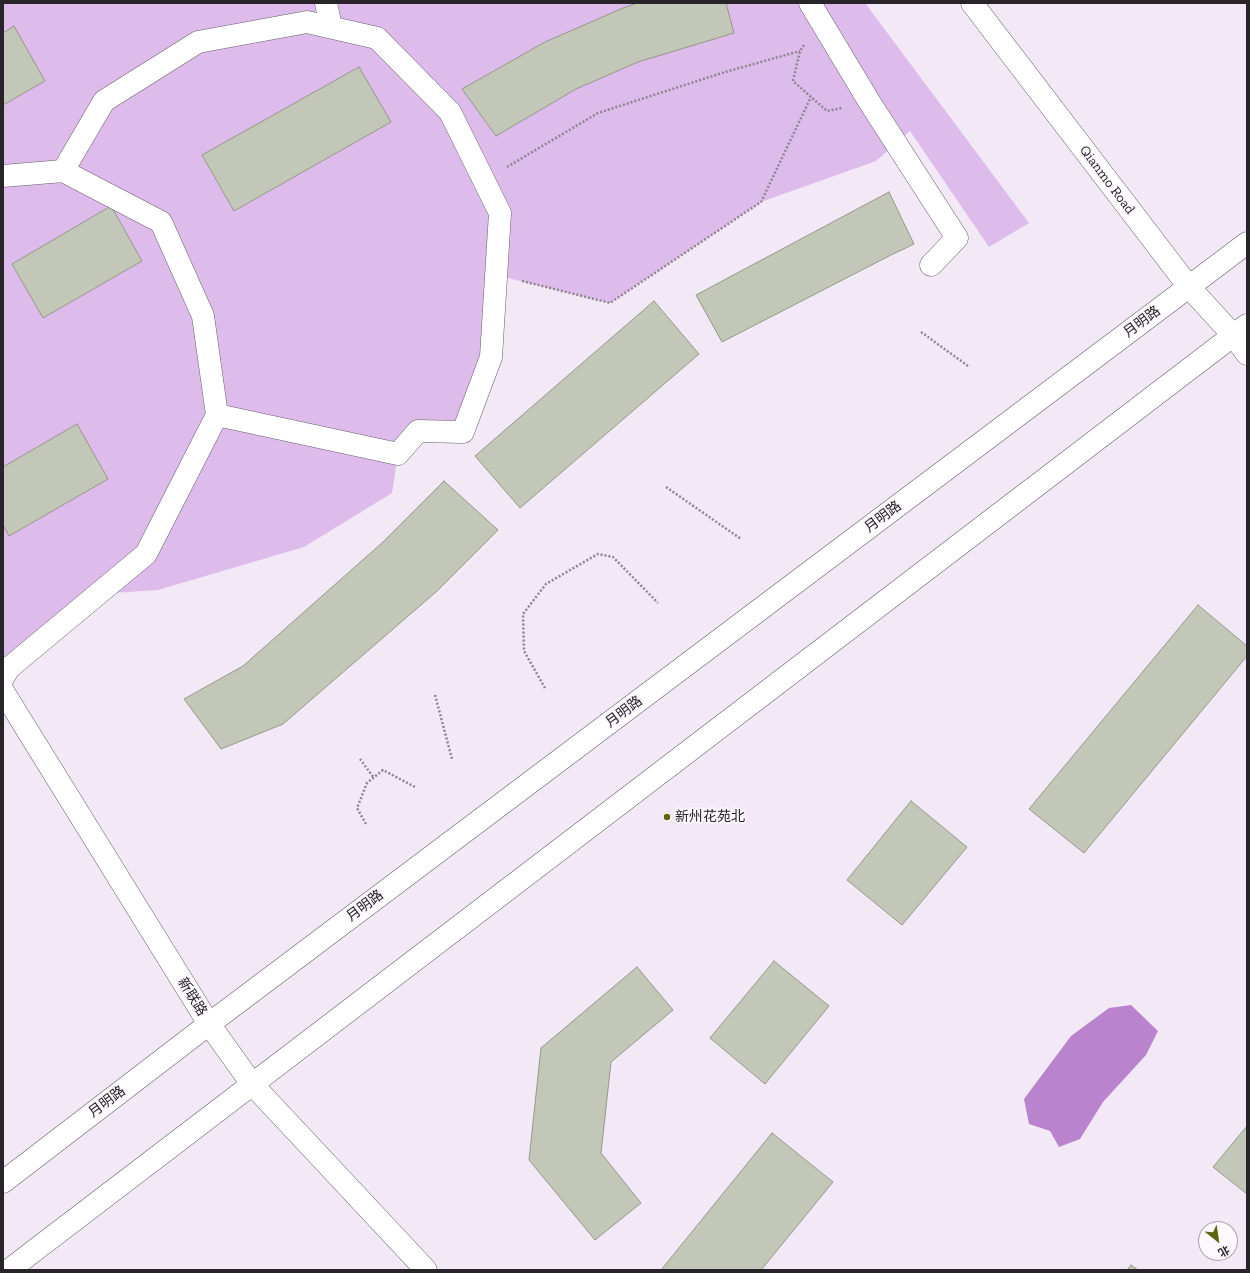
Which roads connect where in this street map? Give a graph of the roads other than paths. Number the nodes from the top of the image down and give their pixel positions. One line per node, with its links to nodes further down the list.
1 (326, 3): 4 (street)
2 (810, 3): 8 (street)
3 (972, 3): 9 (street, Qianmo Road)
4 (330, 27): 5 (street); 12 (street)
5 (63, 170): 6 (street); 12 (street)
6 (3, 176)
7 (1247, 243): 9 (street, 月明路)
8 (931, 265)
9 (1189, 287): 10 (street, Qianmo Road); 15 (street, 月明路)
10 (1240, 330): 11 (street, Qianmo Road); 16 (street)
11 (1247, 354)
12 (217, 415): 13 (street)
13 (3, 678)
14 (3, 691): 15 (street, 新联路)
15 (209, 1024): 16 (street, 新联路); 17 (street, 月明路)
16 (252, 1084): 18 (street); 19 (street, 新联路)
17 (3, 1182)
18 (9, 1270)
19 (426, 1270)

